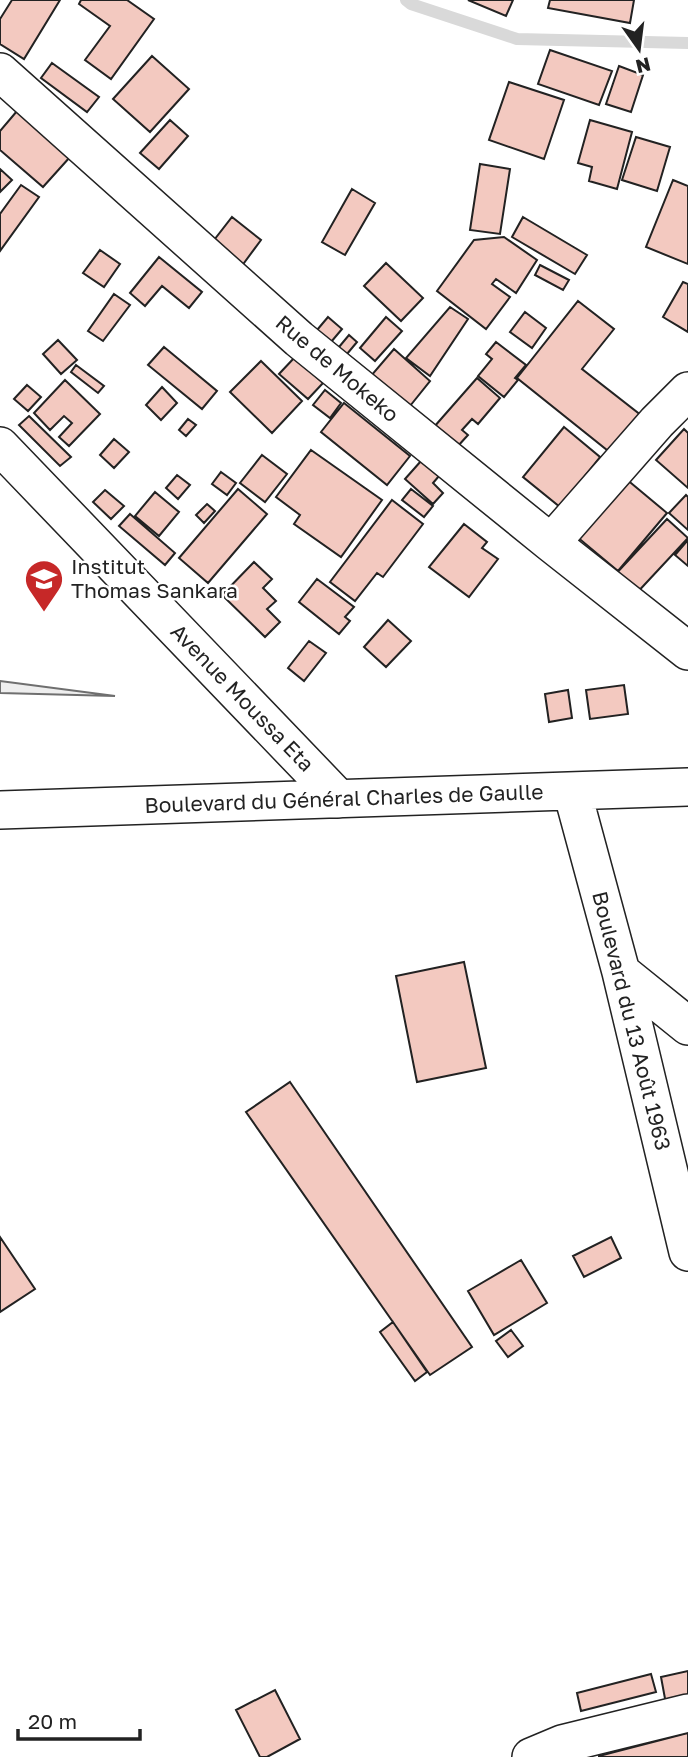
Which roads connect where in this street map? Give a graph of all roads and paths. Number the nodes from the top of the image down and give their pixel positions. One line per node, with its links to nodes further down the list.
1 (0, 72): 4 (street, Rue de Mokeko)
2 (688, 391): 4 (street)
3 (0, 446): 8 (street, Avenue Moussa Eta)
4 (551, 543): 5 (street, Rue de Mokeko)
5 (688, 651)
6 (688, 787): 7 (street, Boulevard du Général Charles de Gaulle)
7 (572, 791): 8 (street, Boulevard du Général Charles de Gaulle); 10 (street, Boulevard du 13 Août 1963)
8 (339, 799): 9 (street, Boulevard du Général Charles de Gaulle)
9 (0, 810)
10 (621, 972): 11 (street); 12 (street, Boulevard du 13 Août 1963)
11 (688, 1026)
12 (688, 1252)
13 (688, 1713): 14 (street)
14 (531, 1757)

